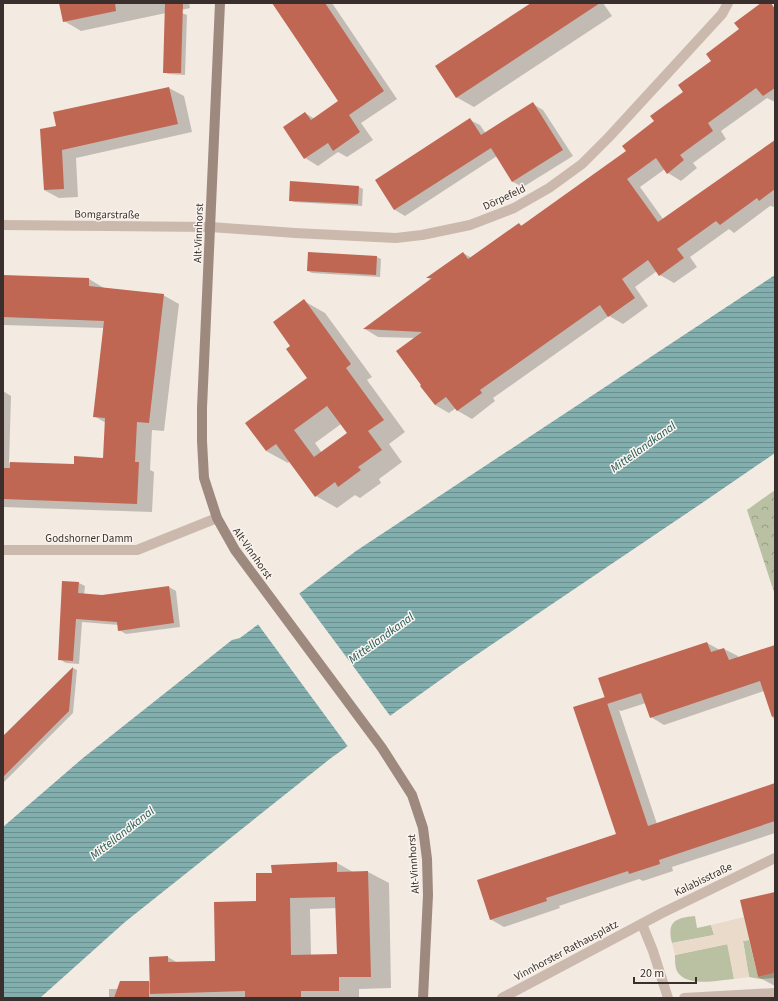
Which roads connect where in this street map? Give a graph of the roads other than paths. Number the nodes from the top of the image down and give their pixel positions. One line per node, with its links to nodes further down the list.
1 (220, 3): 4 (street, Alt-Vinnhorst)
2 (728, 3): 4 (street, Dörpefeld)
3 (3, 225): 4 (street, Bomgarstraße)
4 (210, 227): 5 (street, Alt-Vinnhorst)
5 (216, 518): 6 (street, Godshorner Damm); 10 (street, Alt-Vinnhorst)
6 (3, 550)
7 (775, 858): 8 (street, Kalabisstraße)
8 (642, 924): 11 (street, Vinnhorster Rathausplatz); 12 (street)
9 (775, 993): 13 (street)
10 (423, 998)
11 (502, 998)
12 (668, 998)
13 (684, 998)

